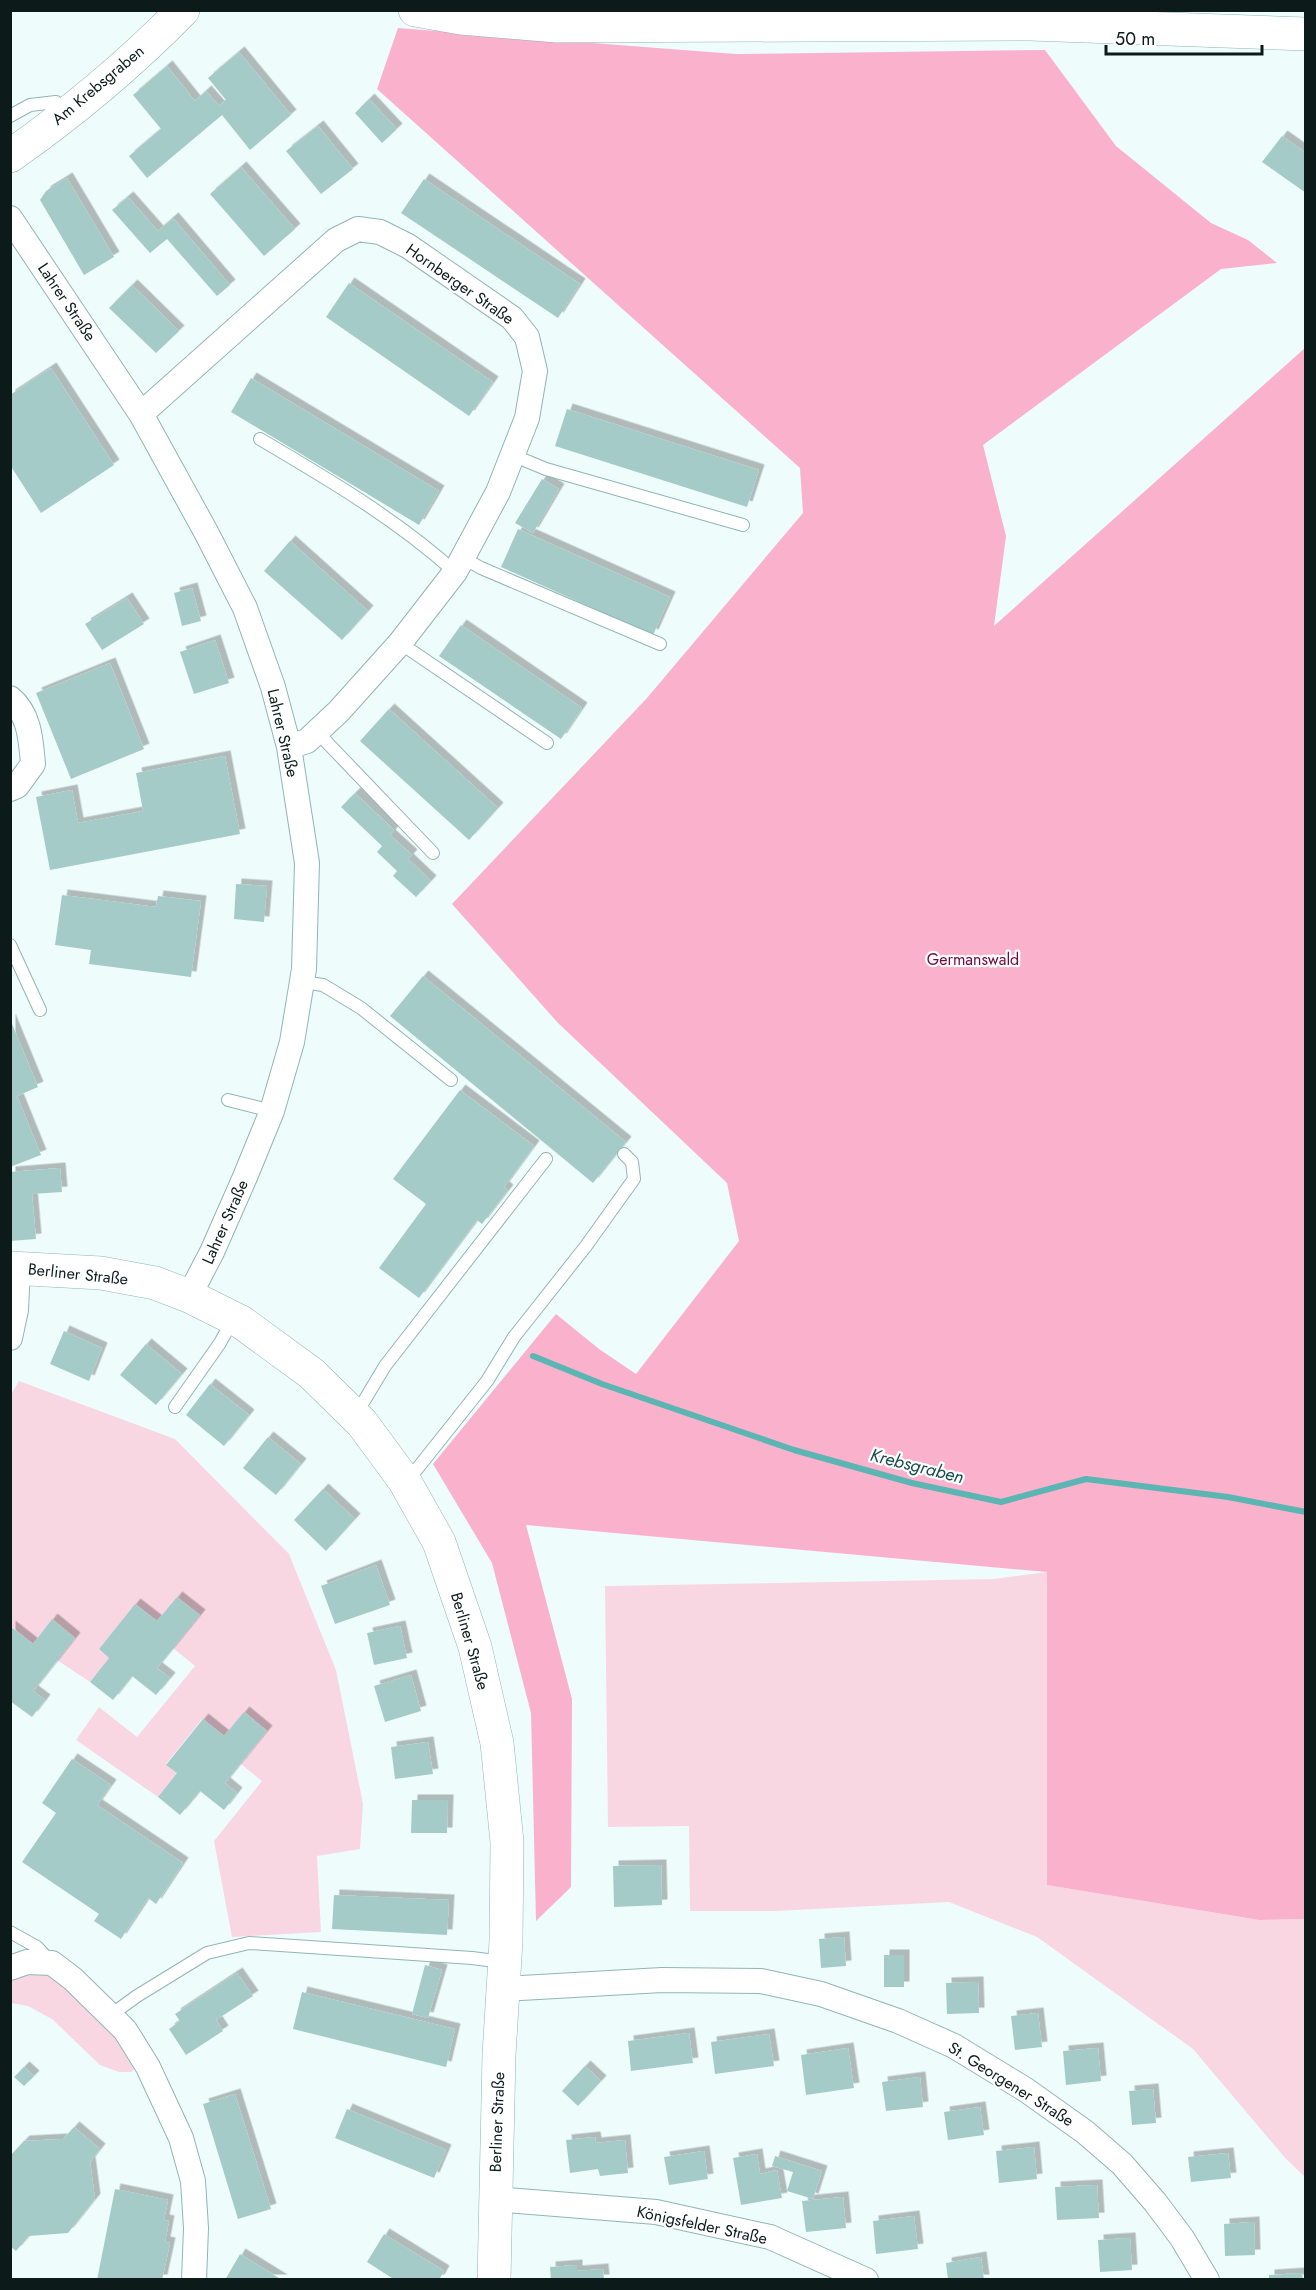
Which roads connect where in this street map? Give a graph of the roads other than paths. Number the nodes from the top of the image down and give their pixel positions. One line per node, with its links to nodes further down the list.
1 (183, 10): 5 (street, Am Krebsgraben)
2 (415, 10): 3 (street)
3 (1033, 17): 4 (street)
4 (1305, 34)
5 (66, 113): 6 (lane); 7 (street, Am Krebsgraben)
6 (10, 116)
7 (10, 156)
8 (10, 218): 9 (street, Lahrer Straße)
9 (141, 414): 11 (street, Hornberger Straße); 19 (street, Lahrer Straße)
10 (260, 439): 13 (lane)
11 (512, 455): 12 (lane); 13 (street, Hornberger Straße)
12 (743, 525)
13 (459, 565): 14 (street, Hornberger Straße); 15 (lane)
14 (400, 643): 17 (street, Hornberger Straße); 18 (lane)
15 (660, 644)
16 (10, 698): 20 (street)
17 (317, 732): 19 (street, Hornberger Straße); 21 (lane)
18 (547, 744)
19 (289, 747): 23 (street, Lahrer Straße)
20 (10, 789)
21 (433, 853)
22 (10, 945): 24 (lane)
23 (302, 982): 25 (lane); 27 (street, Lahrer Straße)
24 (40, 1010)
25 (451, 1080)
26 (228, 1100): 27 (lane)
27 (272, 1112): 31 (street, Lahrer Straße)
28 (624, 1154): 36 (lane)
29 (546, 1159): 34 (lane)
30 (14, 1268): 31 (street, Berliner Straße); 33 (street)
31 (189, 1296): 32 (street, Berliner Straße)
32 (233, 1318): 35 (lane); 36 (street, Berliner Straße)
33 (10, 1338)
34 (364, 1401)
35 (175, 1407)
36 (404, 1480): 40 (street, Berliner Straße)
37 (10, 1932): 38 (lane)
38 (52, 1963): 39 (street); 41 (street)
39 (10, 1968)
40 (503, 1976): 41 (lane); 42 (street, Berliner Straße); 46 (street, St. Georgener Straße)
41 (111, 2015): 43 (street)
42 (494, 2199): 44 (street, Berliner Straße); 45 (street, Königsfelder Straße)
43 (194, 2280)
44 (494, 2280)
45 (866, 2280)
46 (1207, 2280)

